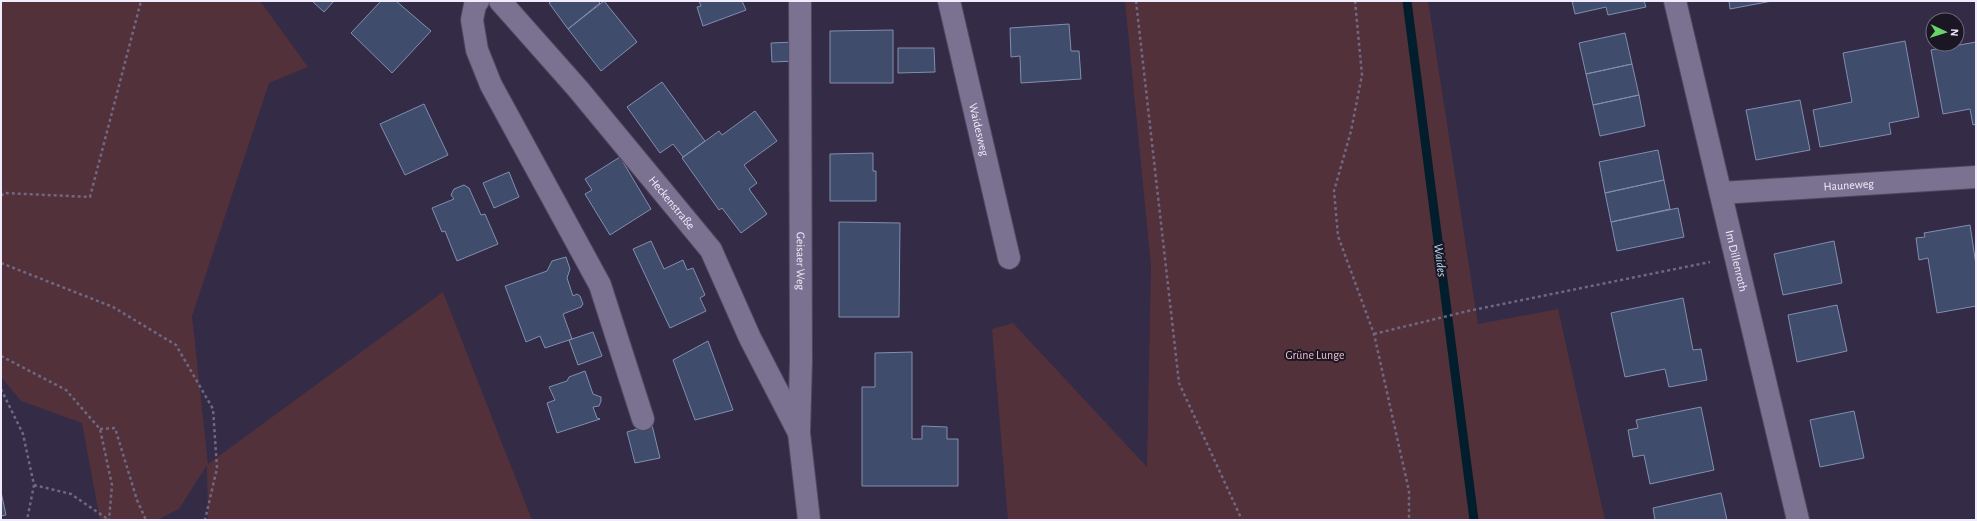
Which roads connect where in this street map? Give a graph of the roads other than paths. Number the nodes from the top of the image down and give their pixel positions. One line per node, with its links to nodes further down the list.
1 (478, 1): 9 (street)
2 (500, 1): 10 (street, Heckenstraße)
3 (800, 1): 10 (street, Geisaer Weg)
4 (949, 1): 8 (street, Waidesweg)
5 (1675, 1): 7 (street, Im Dillenroth)
6 (1976, 177): 7 (street, Hauneweg)
7 (1721, 193): 12 (street, Im Dillenroth)
8 (1009, 258)
9 (642, 419)
10 (799, 433): 11 (street, Geisaer Weg)
11 (808, 520)
12 (1798, 520)

